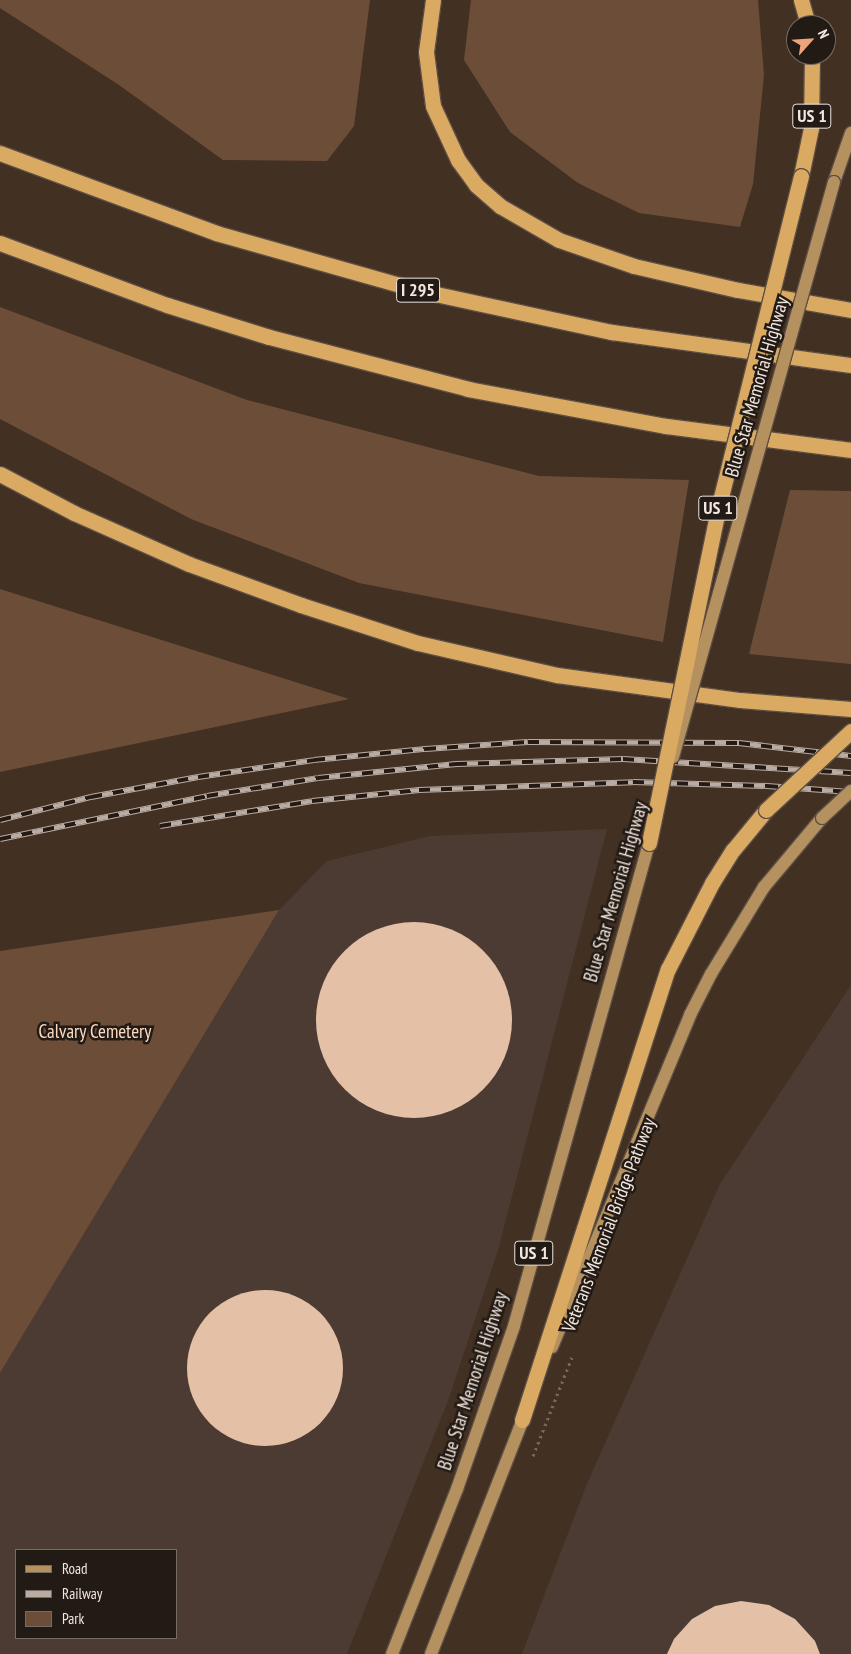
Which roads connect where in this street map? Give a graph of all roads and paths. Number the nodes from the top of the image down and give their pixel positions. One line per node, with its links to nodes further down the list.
1 (433, 0): 8 (highway)
2 (801, 0): 3 (highway)
3 (805, 15)
4 (812, 65): 15 (highway, US 1, bridge)
5 (851, 133): 15 (main road, Blue Star Memorial Highway, bridge)
6 (0, 153): 9 (highway, I 295)
7 (0, 243): 10 (highway)
8 (851, 310)
9 (851, 365)
10 (851, 450)
11 (0, 474): 12 (highway)
12 (851, 709)
13 (851, 731): 17 (highway, US 1, bridge)
14 (851, 791): 17 (main road, bridge)
15 (649, 843): 19 (main road, Blue Star Memorial Highway / US 1)
16 (574, 1351): 18 (path, Veterans Memorial Bridge Pathway)
17 (522, 1420): 20 (main road, US 1)
18 (531, 1461)
19 (392, 1654)
20 (431, 1654)

